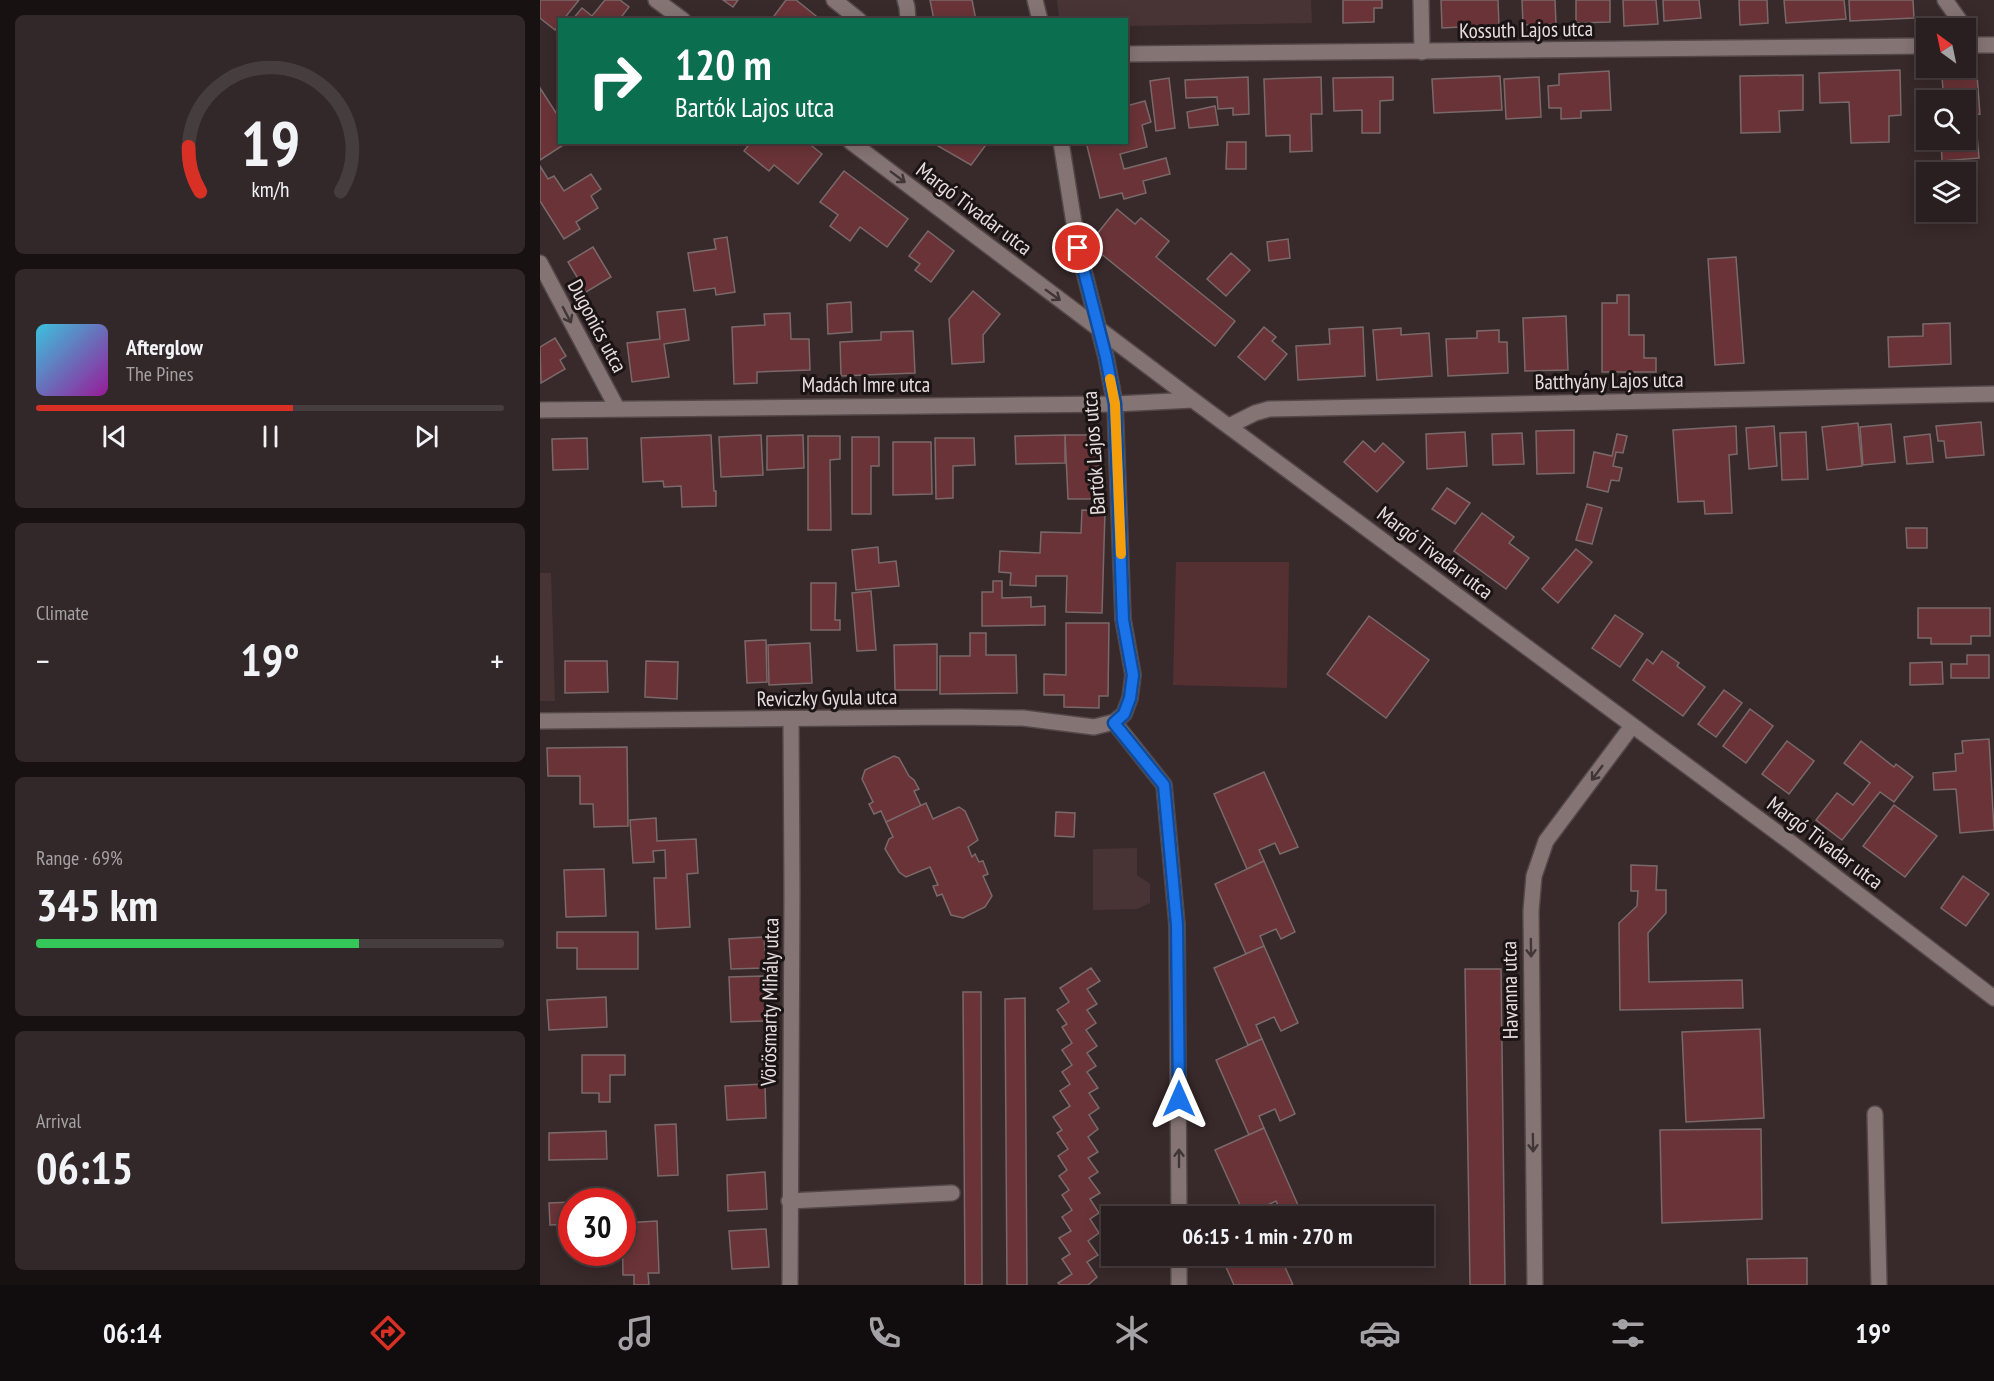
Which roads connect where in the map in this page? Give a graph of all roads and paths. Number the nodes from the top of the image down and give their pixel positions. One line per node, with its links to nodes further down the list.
1 (656, 0): 7 (street)
2 (834, 0): 8 (street)
3 (905, 0): 9 (street)
4 (1035, 0): 10 (street)
5 (1421, 0): 15 (street)
6 (1945, 0): 11 (street)
7 (679, 18)
8 (856, 18)
9 (908, 18)
10 (1040, 18)
11 (1957, 18)
12 (1976, 45): 13 (street)
13 (1994, 45)
14 (1916, 46): 15 (street, Kossuth Lajos utca)
15 (1422, 52): 16 (street, Kossuth Lajos utca)
16 (1128, 54)
17 (854, 144): 20 (street, Margó Tivadar utca, one-way to 20)
18 (1061, 144): 20 (street, Bartók Lajos utca)
19 (540, 263): 24 (street, Dugonics utca, one-way to 24)
20 (1097, 328): 22 (street, Margó Tivadar utca); 23 (street, Bartók Lajos utca)
21 (1994, 394): 26 (street, Batthyány Lajos utca)
22 (1193, 400): 23 (street, Madách Imre utca); 26 (street, Margó Tivadar utca)
23 (1115, 404): 24 (street, Madách Imre utca); 29 (street, Bartók Lajos utca)
24 (616, 408): 25 (street, Madách Imre utca)
25 (540, 410)
26 (1229, 426): 30 (street, Margó Tivadar utca)
27 (790, 719): 28 (street, Reviczky Gyula utca); 29 (street, Reviczky Gyula utca); 34 (street, Vörösmarty Mihály utca)
28 (540, 721)
29 (1114, 723): 35 (street, one-way to 29)
30 (1632, 726): 31 (street, Margó Tivadar utca); 39 (street, Havanna utca, one-way to 39)
31 (1994, 998)
32 (1875, 1114): 40 (street)
33 (952, 1193): 34 (street)
34 (789, 1201): 37 (street, Vörösmarty Mihály utca)
35 (1179, 1206)
36 (1179, 1266): 38 (street)
37 (790, 1285)
38 (1179, 1285)
39 (1534, 1285)
40 (1879, 1285)

